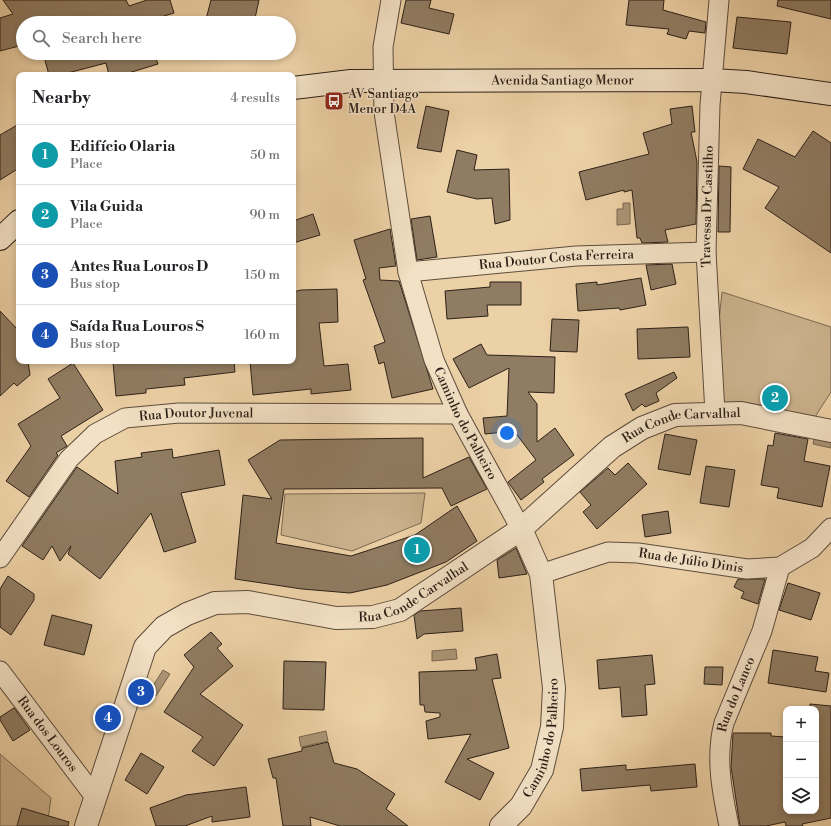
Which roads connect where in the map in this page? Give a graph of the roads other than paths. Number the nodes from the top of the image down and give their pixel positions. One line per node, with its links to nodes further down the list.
1 (391, 0): 4 (street, Caminho do Palheiro)
2 (719, 0): 3 (street, Travessa Dr Castilho)
3 (712, 80): 4 (street, Avenida Santiago Menor); 6 (street, Avenida Santiago Menor); 9 (street, Travessa Dr Castilho)
4 (384, 81): 5 (street, Avenida Santiago Menor); 10 (street, Caminho do Palheiro)
5 (296, 88)
6 (831, 94)
7 (16, 224): 8 (street)
8 (0, 239)
9 (706, 252): 10 (street, Rua Doutor Costa Ferreira); 11 (street, Travessa Dr Castilho)
10 (408, 272): 12 (street, Caminho do Palheiro)
11 (715, 413): 13 (street, Rua Conde Carvalhal); 15 (street, Rua Conde Carvalhal)
12 (458, 414): 15 (street, Caminho do Palheiro); 16 (street, Rua Doutor Juvenal)
13 (831, 431)
14 (831, 528): 17 (street, Rua de Júlio Dinis)
15 (521, 529): 18 (street, Caminho do Palheiro); 20 (street, Rua Conde Carvalhal)
16 (0, 558)
17 (780, 567): 18 (street, Rua de Júlio Dinis); 23 (street, Rua do Lanco)
18 (541, 574): 22 (street, Caminho do Palheiro)
19 (0, 671): 20 (street, Rua dos Louros)
20 (95, 796): 21 (street, Rua Conde Carvalhal)
21 (86, 826)
22 (501, 826)
23 (729, 826)

